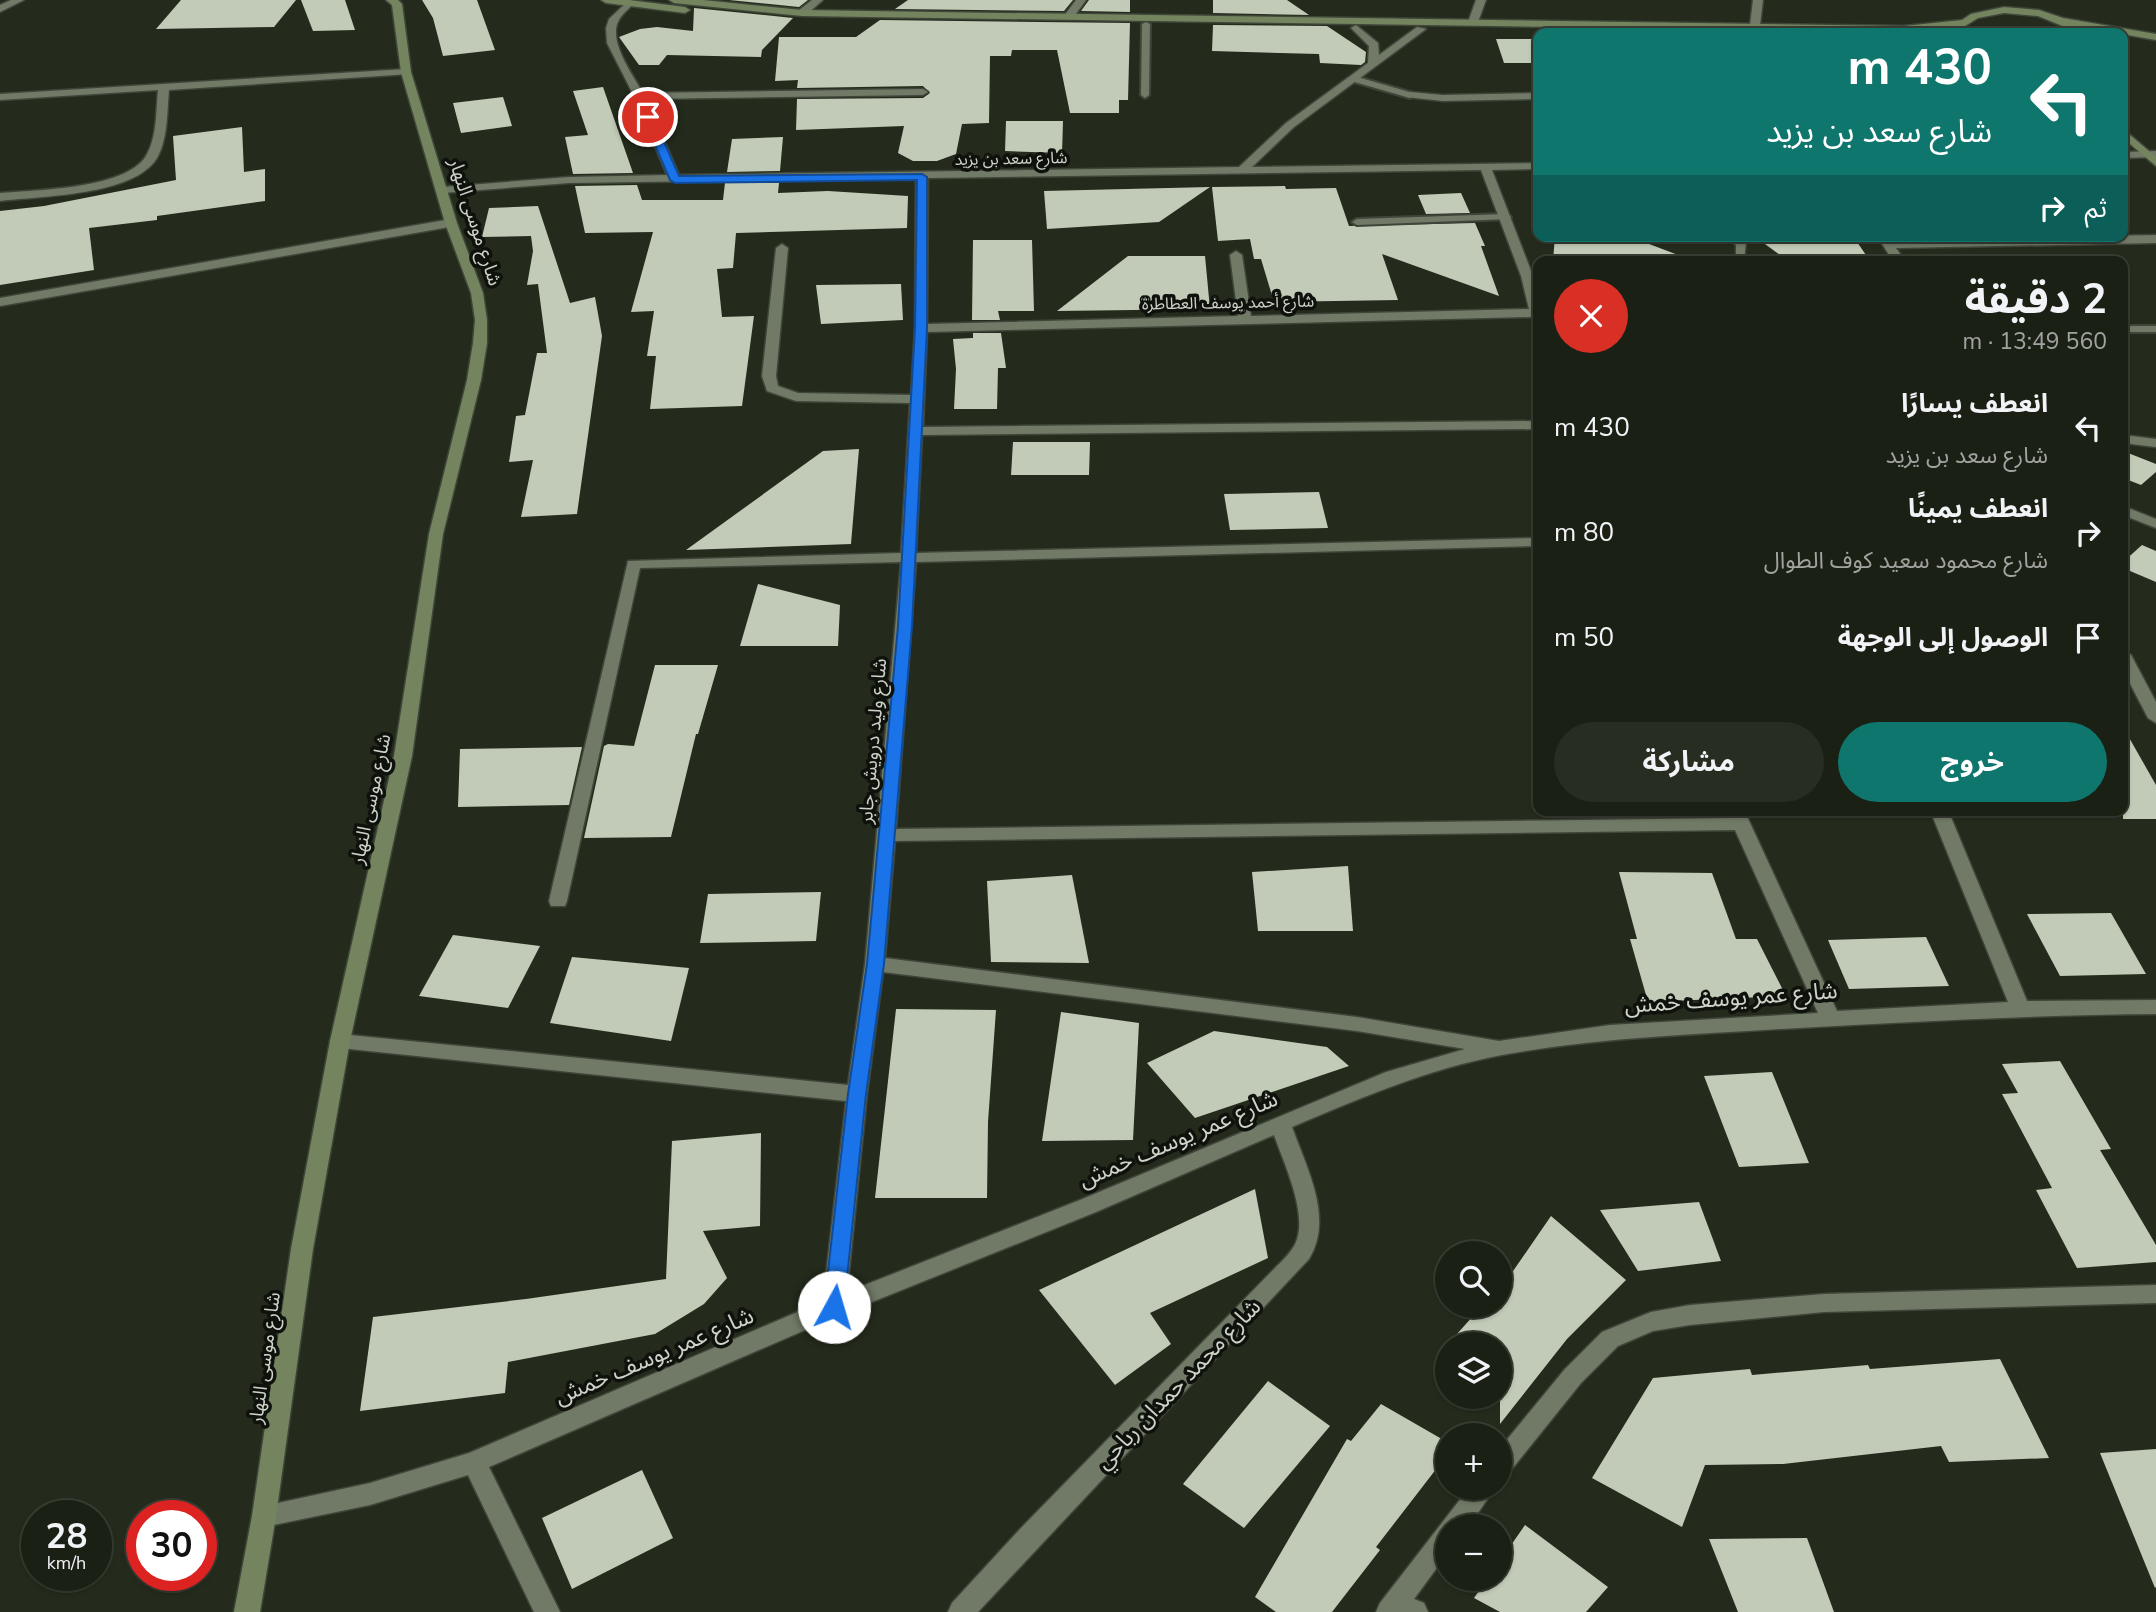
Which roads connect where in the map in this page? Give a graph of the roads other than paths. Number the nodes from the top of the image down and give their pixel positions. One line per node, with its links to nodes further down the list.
1 (19, 0): 11 (street)
2 (606, 0): 10 (street)
3 (674, 0): 13 (street)
4 (818, 0): 13 (street)
5 (1081, 0): 15 (street)
6 (1480, 0): 17 (street)
7 (1758, 0): 19 (street)
8 (2006, 0): 12 (street)
9 (396, 1): 32 (street, شارع موسى النهار)
10 (629, 3): 18 (street); 38 (street)
11 (0, 9)
12 (2024, 11): 14 (street); 16 (street)
13 (803, 13): 15 (street)
14 (1967, 15): 22 (street); 23 (street)
15 (1069, 16): 17 (street)
16 (2060, 20): 24 (street); 25 (street)
17 (1473, 22): 19 (street)
18 (1146, 24): 20 (street); 36 (lane)
19 (1755, 25): 21 (street)
20 (1356, 28): 26 (street); 31 (street)
21 (1867, 28)
22 (1908, 28)
23 (1970, 28)
24 (2070, 28)
25 (2098, 28)
26 (1421, 29): 27 (street); 31 (street)
27 (1533, 31)
28 (2128, 34): 29 (street)
29 (2156, 40): 30 (street)
30 (2128, 41)
31 (1373, 64): 33 (street)
32 (406, 72): 34 (street); 49 (street, شارع موسى النهار)
33 (1354, 79): 37 (lane); 46 (street)
34 (164, 88): 40 (street); 50 (street)
35 (923, 92): 38 (street)
36 (1145, 95)
37 (1410, 95): 39 (street)
38 (639, 96): 48 (street)
39 (1533, 96)
40 (0, 97)
41 (2128, 136): 43 (street)
42 (2128, 155): 43 (street)
43 (2153, 157)
44 (1533, 166): 45 (street, شارع سعد بن يزيد)
45 (1485, 167): 46 (street, شارع سعد بن يزيد); 51 (street)
46 (1241, 171): 47 (street, شارع سعد بن يزيد)
47 (922, 177): 48 (street, شارع سعد بن يزيد); 62 (street, شارع وليد درويش جابر)
48 (675, 180): 49 (street, شارع سعد بن يزيد)
49 (443, 190): 53 (street, شارع موسى النهار)
50 (0, 197)
51 (1506, 217): 52 (lane); 58 (street)
52 (1357, 222)
53 (452, 223): 59 (street); 84 (street, شارع موسى النهار)
54 (2128, 239): 55 (street)
55 (2156, 239)
56 (782, 248): 65 (street)
57 (1236, 255): 61 (street)
58 (1533, 278)
59 (0, 302)
60 (1533, 315): 61 (street, شارع أحمد يوسف العطاطرة)
61 (1245, 320): 62 (street, شارع أحمد يوسف العطاطرة)
62 (921, 328): 65 (street, شارع وليد درويش جابر)
63 (2156, 328): 64 (lane)
64 (2128, 329)
65 (917, 399): 67 (street, شارع وليد درويش جابر)
66 (1533, 425): 67 (street)
67 (916, 431): 73 (street, شارع وليد درويش جابر)
68 (2128, 440): 69 (street)
69 (2156, 443)
70 (2128, 512): 71 (street)
71 (2156, 524)
72 (1533, 542): 73 (street)
73 (910, 556): 78 (street, شارع وليد درويش جابر); 79 (street)
74 (2128, 665): 75 (street)
75 (2156, 718)
76 (1941, 816): 82 (street)
77 (1738, 817): 78 (street); 83 (street)
78 (885, 835): 80 (street, شارع وليد درويش جابر)
79 (558, 901)
80 (875, 964): 85 (street); 86 (street, شارع وليد درويش جابر)
81 (2156, 1006): 82 (street, شارع عمر يوسف خمش)
82 (2020, 1007): 83 (street, شارع عمر يوسف خمش)
83 (1830, 1017): 85 (street, شارع عمر يوسف خمش)
84 (340, 1041): 86 (street); 94 (street, شارع موسى النهار)
85 (1502, 1048): 87 (street, شارع عمر يوسف خمش)
86 (857, 1094): 89 (street, شارع وليد درويش جابر)
87 (1281, 1125): 89 (street, شارع عمر يوسف خمش); 99 (street, شارع محمد حمدان رباحي)
88 (2156, 1293): 90 (street)
89 (834, 1307): 91 (street, شارع عمر يوسف خمش)
90 (1512, 1451)
91 (474, 1462): 94 (street, شارع عمر يوسف خمش); 98 (street)
92 (1474, 1500): 93 (street)
93 (1463, 1514)
94 (264, 1516): 97 (street, شارع موسى النهار)
95 (1435, 1554): 96 (street)
96 (1400, 1610)
97 (247, 1612)
98 (547, 1612)
99 (961, 1612)

